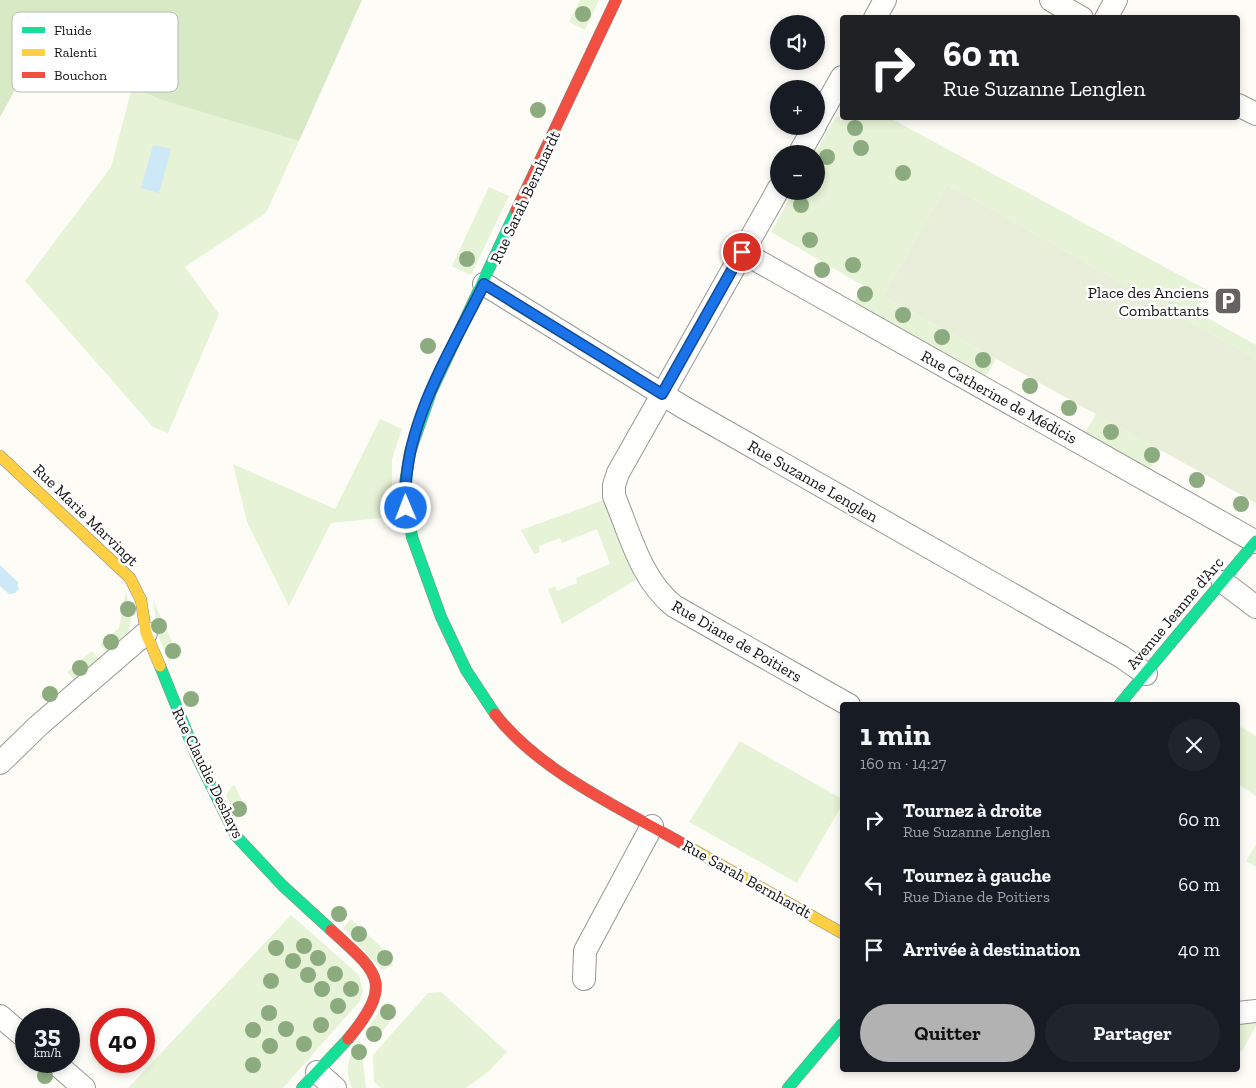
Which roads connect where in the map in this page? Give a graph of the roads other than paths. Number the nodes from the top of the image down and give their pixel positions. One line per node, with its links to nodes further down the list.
1 (616, 0): 14 (street, Rue Sarah Bernhardt)
2 (885, 0): 5 (street)
3 (1051, 0): 6 (street)
4 (1116, 0): 7 (street)
5 (877, 15)
6 (1077, 15)
7 (1108, 15)
8 (840, 81): 10 (street)
9 (1240, 105): 11 (street)
10 (825, 107)
11 (1256, 114)
12 (772, 200): 13 (street, Rue Diane de Poitiers)
13 (742, 252): 15 (street, Rue Diane de Poitiers); 17 (street, Rue Catherine de Médicis)
14 (484, 284): 15 (street, Rue Suzanne Lenglen); 25 (street, Rue Sarah Bernhardt)
15 (662, 394): 21 (street, Rue Suzanne Lenglen); 22 (street, Rue Diane de Poitiers)
16 (0, 456): 20 (street, Rue Marie Marvingt)
17 (1256, 542): 18 (street, Avenue Jeanne d'Arc)
18 (1224, 582): 19 (street); 21 (street, Avenue Jeanne d'Arc)
19 (1256, 607)
20 (146, 634): 24 (street); 34 (street, Rue Claudie Deshays)
21 (1146, 674): 23 (street, Avenue Jeanne d'Arc)
22 (844, 702)
23 (1122, 702)
24 (0, 763)
25 (652, 826): 26 (street, Rue Sarah Bernhardt); 27 (street)
26 (840, 931)
27 (584, 979)
28 (1256, 1011): 29 (street)
29 (1240, 1013)
30 (0, 1016): 32 (street)
31 (840, 1026): 37 (street)
32 (15, 1029)
33 (67, 1073): 35 (street)
34 (310, 1080): 36 (street, Rue Claudie Deshays)
35 (84, 1088)
36 (335, 1088)
37 (788, 1088)

